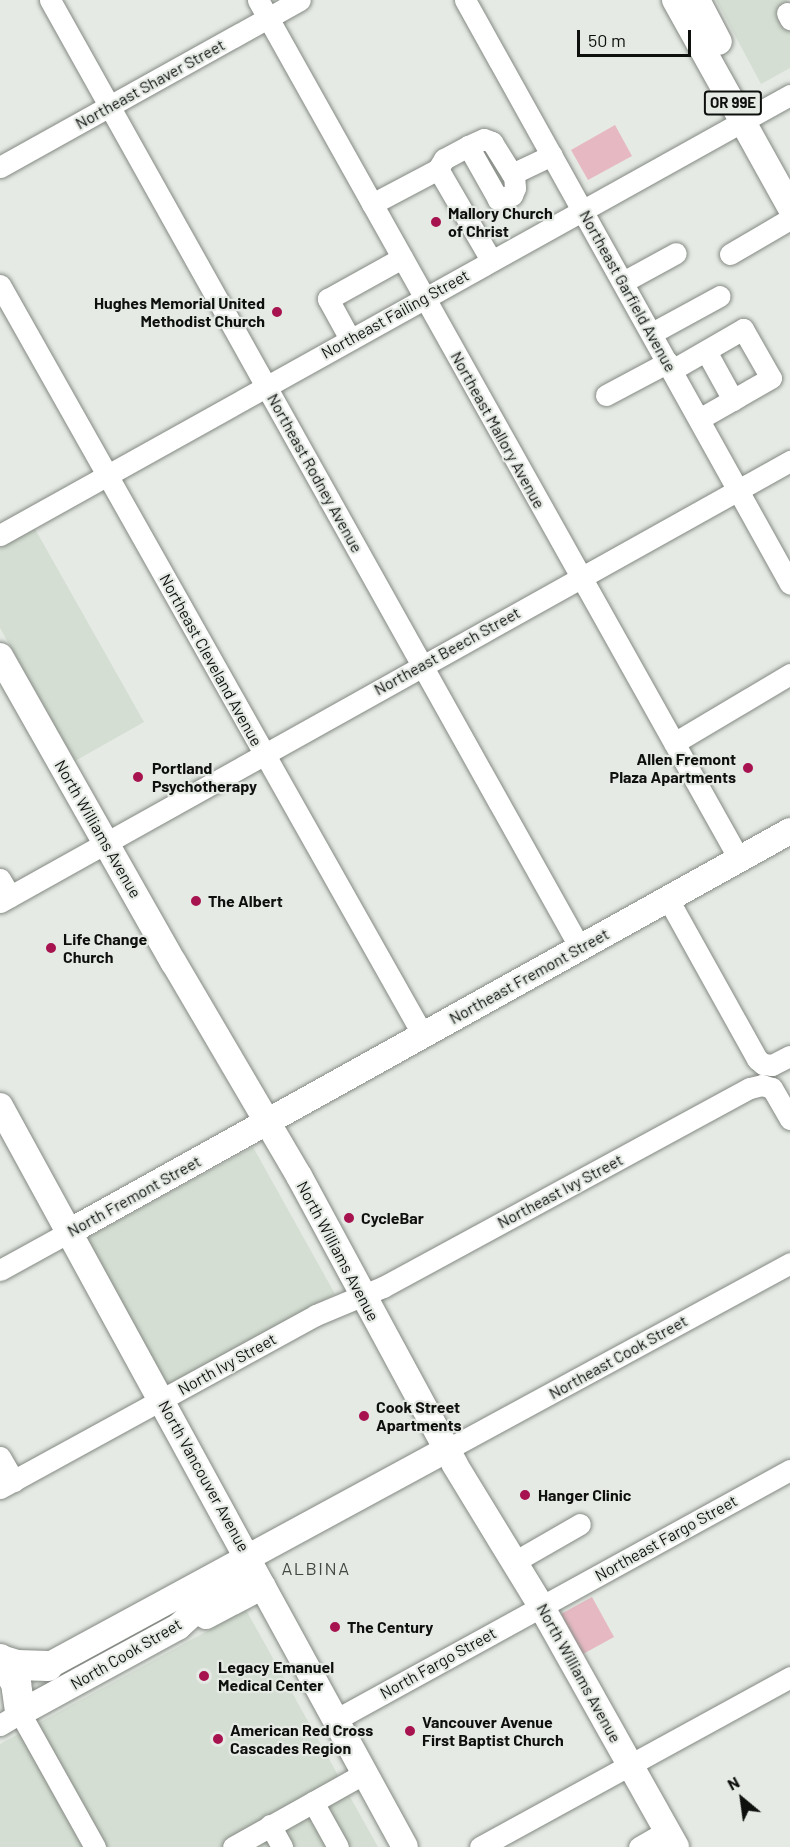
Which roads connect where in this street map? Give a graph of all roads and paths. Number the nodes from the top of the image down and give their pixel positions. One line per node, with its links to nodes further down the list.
1 (50, 0): 8 (street, Northeast Rodney Avenue)
2 (300, 0): 6 (street, Northeast Shaver Street)
3 (465, 0): 11 (street, Northeast Garfield Avenue)
4 (675, 0): 9 (main road, OR 99E)
5 (697, 0): 9 (main road, OR 99E)
6 (263, 9): 8 (street, Northeast Shaver Street); 16 (street, Northeast Mallory Avenue)
7 (790, 95): 9 (street, Northeast Failing Street)
8 (109, 106): 12 (street, Northeast Shaver Street); 32 (street, Northeast Rodney Avenue)
9 (751, 117): 14 (main road, OR 99E); 17 (main road, OR 99E); 18 (street, Northeast Failing Street)
10 (468, 146): 13 (street); 15 (street); 15 (street)
11 (552, 155): 15 (street); 18 (street, Northeast Garfield Avenue)
12 (0, 167)
13 (438, 169): 16 (street); 23 (street)
14 (790, 171)
15 (514, 174)
16 (372, 204): 22 (street, Northeast Mallory Avenue)
17 (790, 207)
18 (583, 210): 23 (street, Northeast Failing Street); 24 (street, Northeast Garfield Avenue)
19 (790, 219): 21 (street)
20 (676, 253): 24 (street)
21 (730, 254)
22 (402, 258): 27 (street, Northeast Mallory Avenue); 29 (street)
23 (491, 260): 27 (street, Northeast Failing Street)
24 (623, 282): 28 (street, Northeast Garfield Avenue)
25 (0, 285): 37 (street, Northeast Cleveland Avenue)
26 (720, 296): 28 (street)
27 (424, 298): 29 (street, Northeast Failing Street); 40 (street, Northeast Mallory Avenue)
28 (652, 333): 31 (street, Northeast Garfield Avenue)
29 (350, 339): 32 (street, Northeast Failing Street)
30 (706, 351): 31 (street); 34 (street); 34 (street)
31 (670, 366): 33 (street); 35 (street, Northeast Garfield Avenue)
32 (266, 385): 37 (street, Northeast Failing Street); 43 (street, Northeast Rodney Avenue)
33 (606, 394)
34 (734, 400): 35 (street)
35 (699, 419): 38 (street, Northeast Garfield Avenue)
36 (790, 461): 38 (street, Northeast Beech Street)
37 (106, 475): 39 (street, Northeast Failing Street); 46 (street, Northeast Cleveland Avenue)
38 (738, 489): 40 (street, Northeast Beech Street); 41 (street, Northeast Garfield Avenue)
39 (0, 535)
40 (580, 577): 43 (street, Northeast Beech Street); 45 (street, Northeast Mallory Avenue)
41 (790, 584)
42 (0, 656): 48 (main road, North Williams Avenue)
43 (422, 666): 46 (street, Northeast Beech Street); 52 (street, Northeast Rodney Avenue)
44 (790, 674): 45 (street)
45 (674, 743): 49 (street, Northeast Mallory Avenue)
46 (264, 754): 48 (street, Northeast Beech Street); 53 (street, Northeast Cleveland Avenue)
47 (790, 831): 49 (main road, Northeast Fremont Street)
48 (105, 842): 50 (street, Northeast Beech Street); 57 (main road, North Williams Avenue)
49 (739, 859): 51 (main road, Northeast Fremont Street)
50 (3, 892)
51 (668, 898): 52 (main road, Northeast Fremont Street); 54 (street)
52 (580, 948): 53 (main road, Northeast Fremont Street)
53 (423, 1035): 57 (main road, Northeast Fremont Street)
54 (781, 1060)
55 (2, 1112): 58 (main road, North Vancouver Avenue)
56 (790, 1119): 61 (street, Northeast Ivy Street)
57 (267, 1121): 58 (main road, North Fremont Street); 61 (main road, North Williams Avenue)
58 (69, 1232): 60 (street, North Fremont Street); 62 (main road, North Vancouver Avenue)
59 (790, 1263): 63 (street, Northeast Cook Street)
60 (0, 1270)
61 (361, 1295): 62 (street, North Ivy Street); 63 (main road, North Williams Avenue)
62 (162, 1400): 66 (street, North Ivy Street); 68 (main road, North Vancouver Avenue)
63 (446, 1450): 68 (main road, North Cook Street); 69 (main road, North Williams Avenue)
64 (0, 1457): 66 (street)
65 (790, 1470): 71 (street, Northeast Fargo Street)
66 (7, 1485)
67 (580, 1524): 69 (street)
68 (248, 1557): 70 (main road, North Vancouver Avenue); 72 (main road, North Cook Street); 73 (main road, North Cook Street)
69 (514, 1562): 71 (main road, North Williams Avenue)
70 (263, 1586): 72 (main road); 76 (main road, North Vancouver Avenue)
71 (541, 1606): 76 (street, North Fargo Street); 77 (main road, North Williams Avenue)
72 (178, 1627): 75 (main road, North Cook Street)
73 (48, 1666): 75 (highway)
74 (790, 1677): 77 (street)
75 (5, 1688): 82 (street)
76 (335, 1720): 78 (main road, North Vancouver Avenue)
77 (630, 1765): 81 (main road, North Williams Avenue); 87 (street)
78 (364, 1773): 79 (street); 86 (main road, North Vancouver Avenue)
79 (313, 1802): 80 (street); 85 (street)
80 (270, 1826): 83 (street); 84 (street)
81 (671, 1839): 88 (street)
82 (96, 1847)
83 (233, 1847)
84 (282, 1847)
85 (338, 1847)
86 (405, 1847)
87 (480, 1847)
88 (639, 1847)

